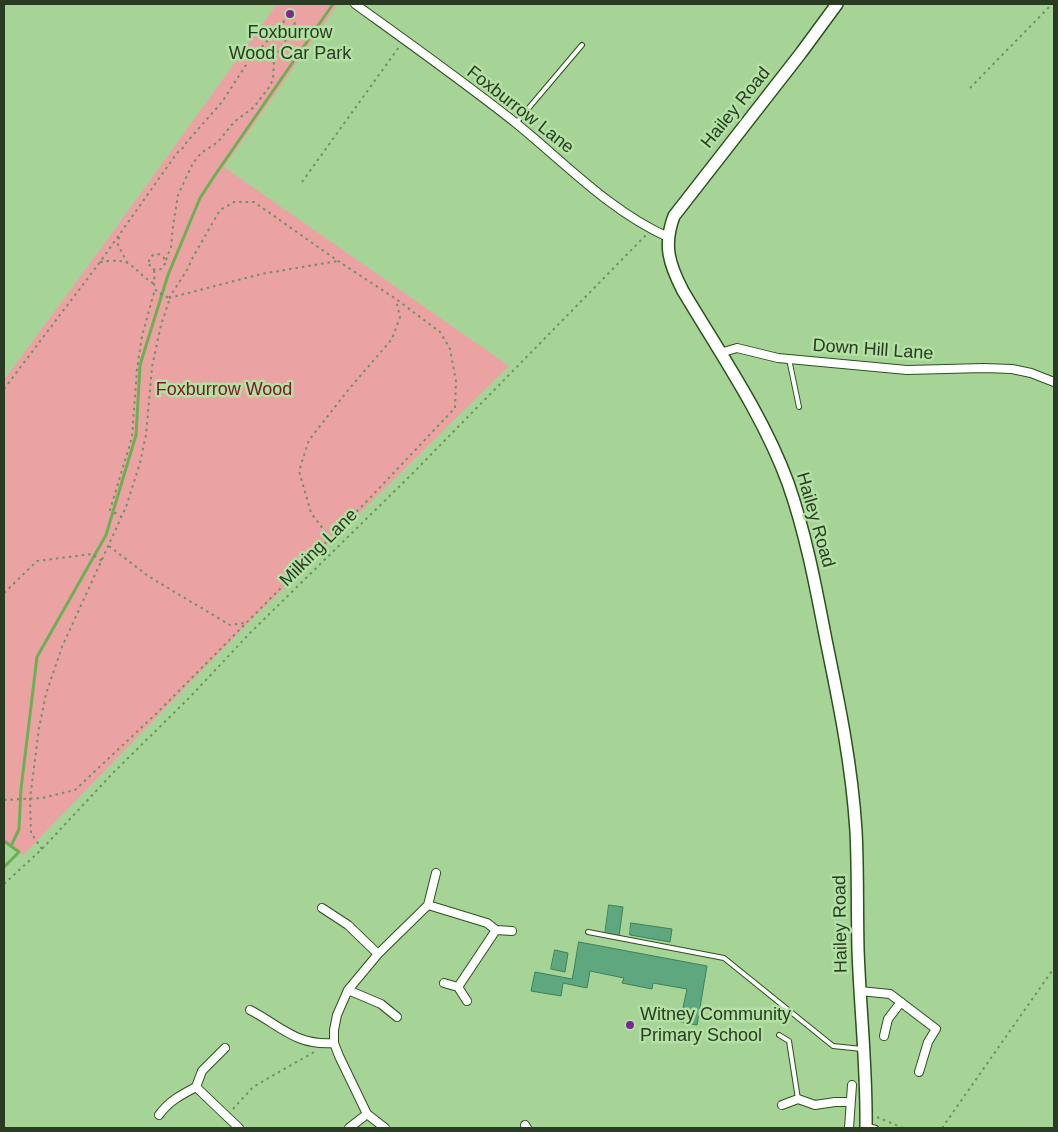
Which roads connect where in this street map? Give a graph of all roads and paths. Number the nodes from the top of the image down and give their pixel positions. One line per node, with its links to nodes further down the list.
1 (355, 4): 4 (street, Foxburrow Lane)
2 (838, 4): 11 (main road, Hailey Road)
3 (1052, 4): 6 (path)
4 (405, 40): 7 (street, Foxburrow Lane); 8 (path)
5 (582, 45): 7 (lane)
6 (970, 88)
7 (516, 123): 9 (street, Foxburrow Lane)
8 (302, 182)
9 (652, 229): 11 (street, Foxburrow Lane); 34 (path, Milking Lane)
10 (119, 236): 13 (path); 14 (path); 15 (path)
11 (668, 237): 21 (main road, Hailey Road)
12 (338, 261): 19 (path); 19 (path); 20 (path)
13 (100, 262): 14 (path); 24 (path)
14 (127, 262): 17 (path)
15 (164, 265): 16 (path); 16 (path)
16 (154, 270): 17 (path)
17 (154, 284): 18 (path)
18 (155, 289): 19 (path); 26 (path)
19 (168, 297): 26 (path)
20 (396, 299): 27 (path); 27 (path)
21 (720, 353): 22 (street, Down Hill Lane); 47 (main road, Hailey Road)
22 (789, 359): 23 (street, Down Hill Lane); 25 (lane)
23 (1054, 382)
24 (4, 389)
25 (799, 407)
26 (122, 517): 28 (path)
27 (330, 538): 31 (path)
28 (109, 546): 29 (path); 31 (path)
29 (102, 561): 30 (path); 32 (path)
30 (4, 593)
31 (244, 623): 32 (path)
32 (30, 799): 33 (path); 34 (path)
33 (4, 800)
34 (42, 849): 36 (path, Milking Lane)
35 (436, 873): 37 (street)
36 (4, 884)
37 (428, 905): 39 (street); 42 (street)
38 (322, 908): 42 (street)
39 (496, 930): 40 (street); 45 (street)
40 (512, 931)
41 (588, 932): 57 (lane)
42 (378, 954): 46 (street)
43 (1054, 968): 74 (path)
44 (444, 983): 45 (street)
45 (458, 987): 48 (street)
46 (348, 990): 51 (street); 54 (street)
47 (860, 991): 49 (street); 57 (main road, Hailey Road)
48 (467, 1001)
49 (901, 1002): 53 (street); 58 (street)
50 (250, 1010): 55 (street)
51 (397, 1017)
52 (779, 1034): 61 (lane)
53 (884, 1036)
54 (334, 1043): 55 (street); 65 (street)
55 (322, 1044): 67 (path)
56 (225, 1048): 60 (street)
57 (864, 1049): 64 (main road, Hailey Road)
58 (919, 1072)
59 (852, 1085): 62 (street)
60 (196, 1088): 66 (street); 67 (street)
61 (798, 1099): 62 (street); 63 (street)
62 (850, 1102): 72 (street)
63 (782, 1105)
64 (866, 1112): 68 (main road, Hailey Road); 73 (path)
65 (367, 1114): 70 (street); 71 (street)
66 (159, 1115)
67 (227, 1117): 69 (street)
68 (869, 1127)
69 (239, 1128)
70 (349, 1128)
71 (385, 1128)
72 (849, 1128)
73 (903, 1128)
74 (942, 1128)

